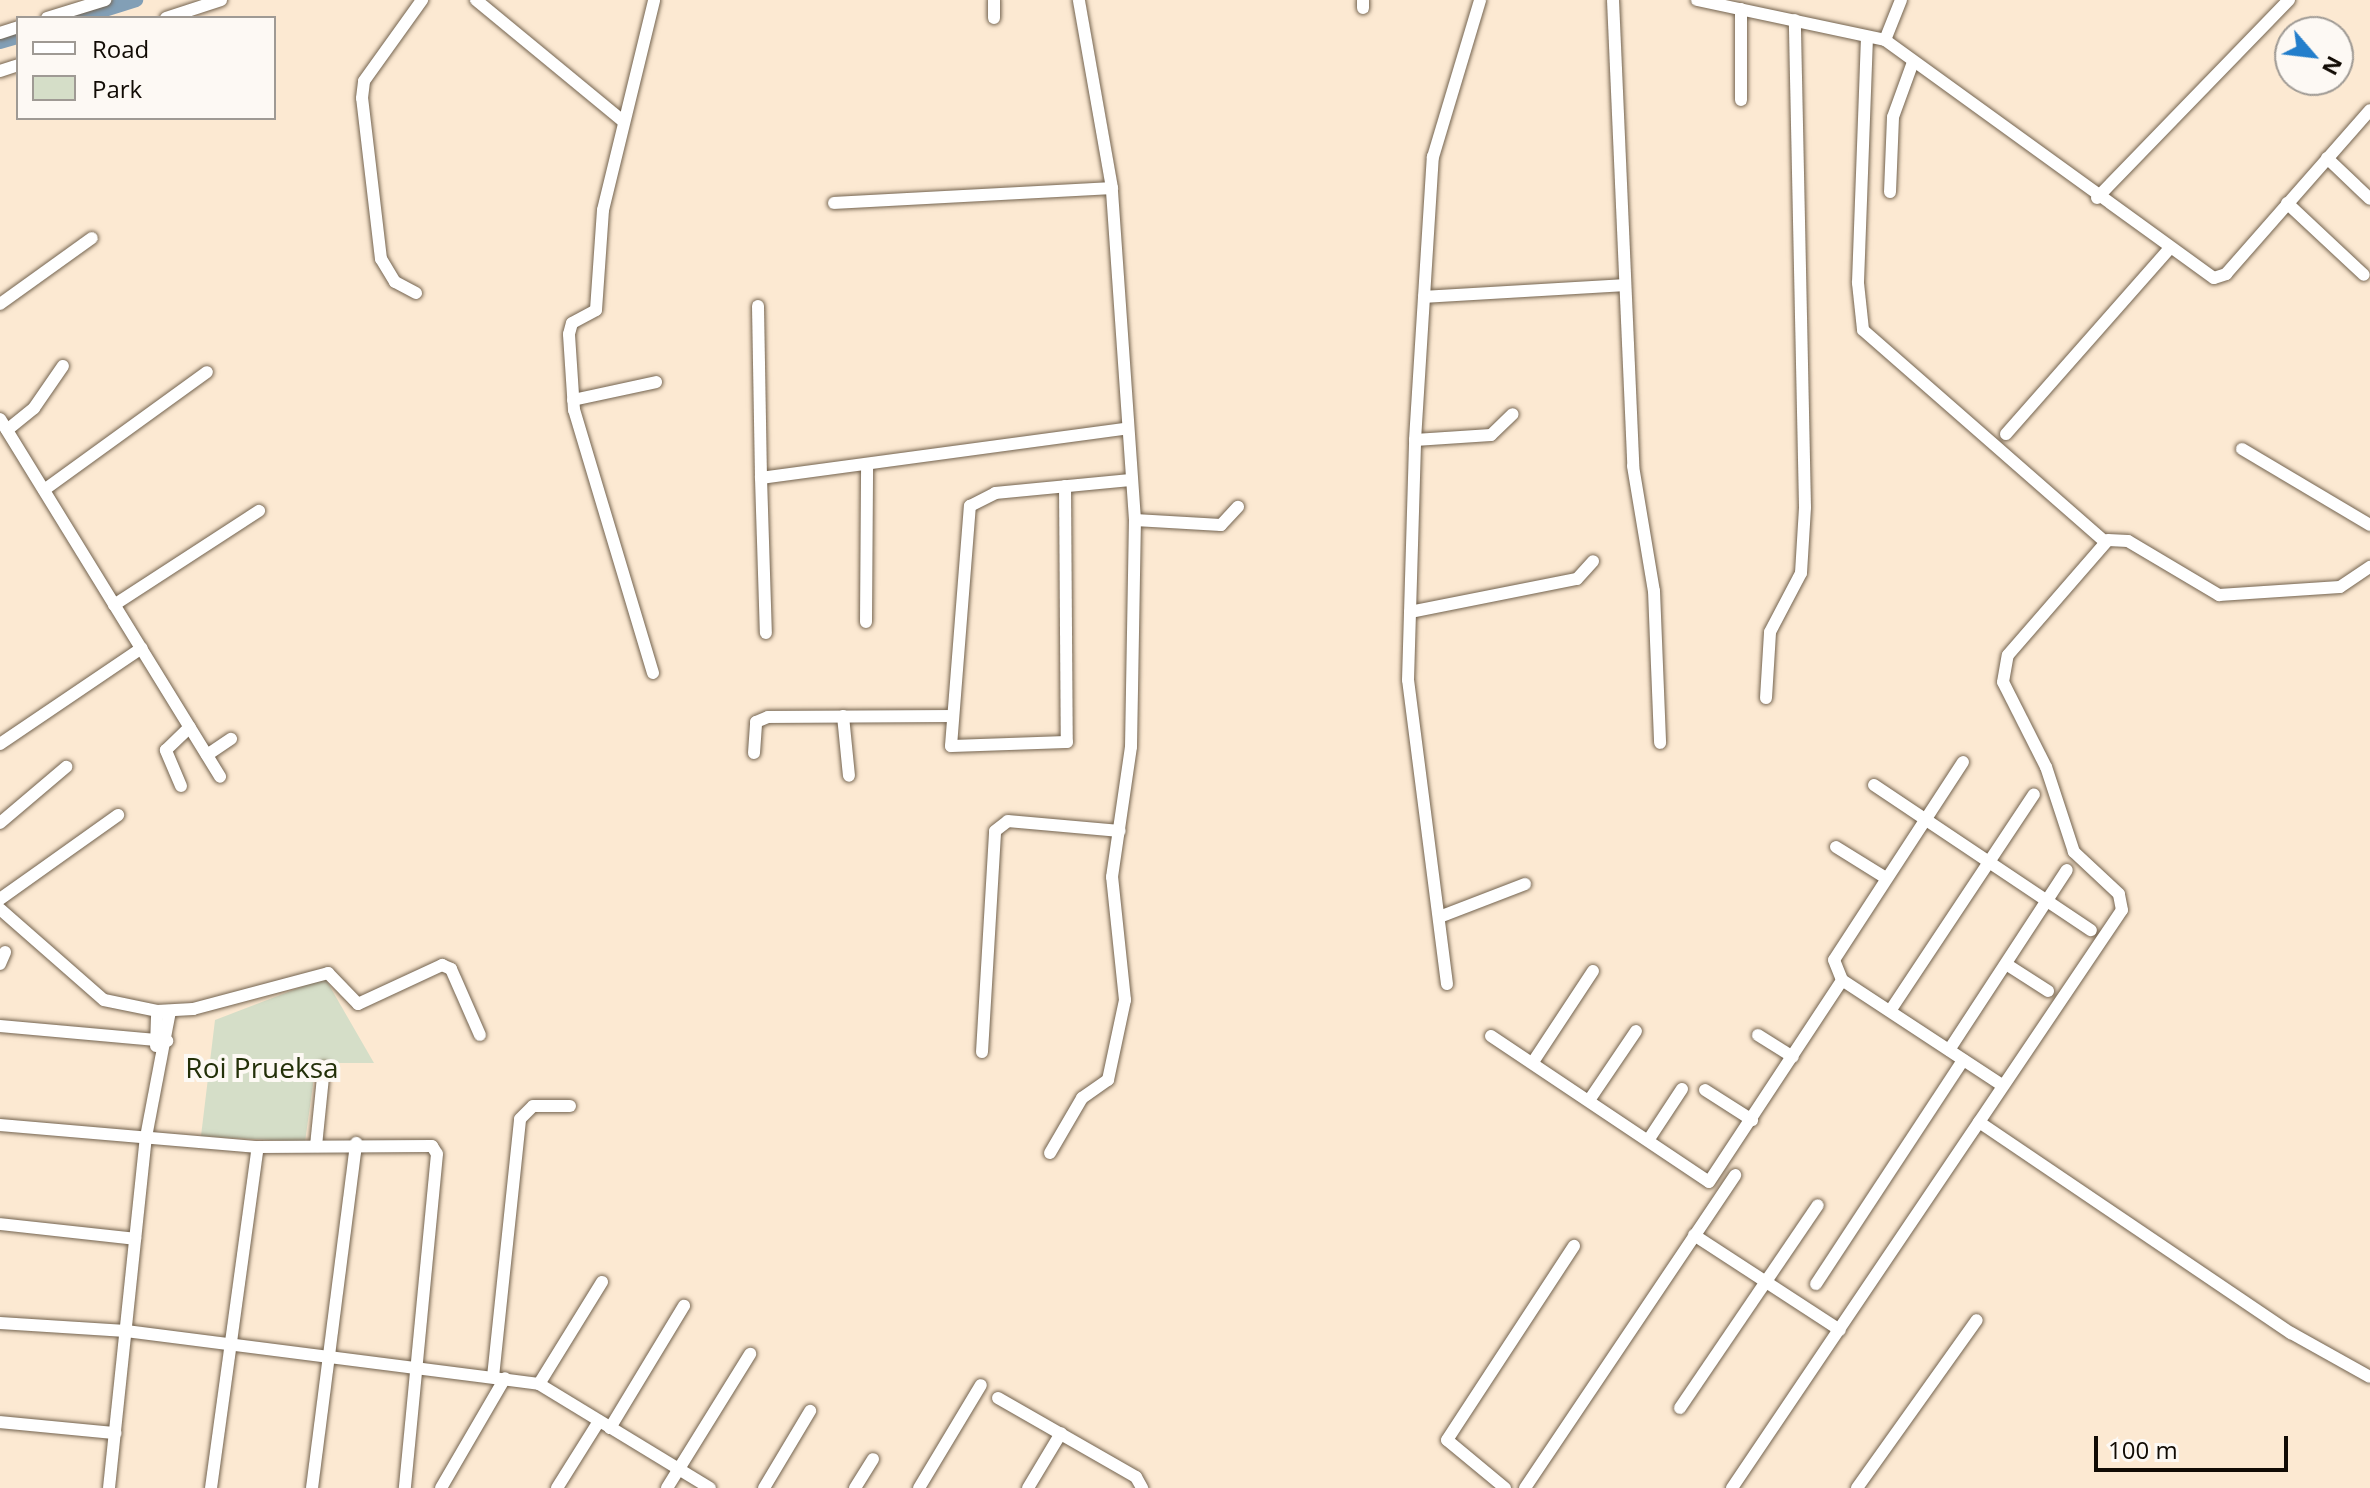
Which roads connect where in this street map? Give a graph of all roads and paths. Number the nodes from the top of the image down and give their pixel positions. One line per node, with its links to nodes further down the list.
1 (105, 0): 14 (street)
2 (221, 0): 15 (street)
3 (422, 0): 35 (street)
4 (476, 0): 23 (street)
5 (654, 0): 23 (street)
6 (994, 0): 16 (street)
7 (1079, 0): 25 (street)
8 (1480, 0): 36 (street)
9 (1613, 0): 34 (street)
10 (1697, 0): 13 (street)
11 (1901, 0): 19 (street)
12 (2289, 0): 27 (street)
13 (1741, 9): 17 (street); 21 (street)
14 (53, 16)
15 (172, 16)
16 (994, 18)
17 (1795, 20): 18 (street); 67 (street)
18 (1867, 37): 19 (street); 58 (street)
19 (1885, 40): 20 (street)
20 (1913, 62): 26 (street); 27 (street)
21 (1741, 100)
22 (2370, 110): 24 (street)
23 (623, 121): 42 (street)
24 (2327, 158): 28 (street); 30 (street)
25 (1112, 188): 29 (street); 45 (street)
26 (1890, 192)
27 (2097, 198): 32 (street)
28 (2370, 199)
29 (834, 203)
30 (2287, 203): 32 (street); 33 (street)
31 (92, 238): 37 (street)
32 (2169, 249): 46 (street)
33 (2364, 275)
34 (1625, 285): 36 (street); 72 (street)
35 (416, 293)
36 (1424, 297): 47 (street)
37 (0, 304)
38 (758, 306): 50 (street)
39 (63, 366): 44 (street)
40 (207, 372): 53 (street)
41 (656, 382): 42 (street)
42 (573, 400): 66 (street)
43 (1513, 414): 47 (street)
44 (3, 425): 53 (street)
45 (1124, 429): 49 (street); 51 (street)
46 (2006, 434)
47 (1415, 440): 62 (street)
48 (2242, 449): 57 (street)
49 (867, 465): 50 (street); 63 (street)
50 (761, 478): 64 (street)
51 (1130, 480): 52 (street); 56 (street)
52 (1065, 486): 69 (street); 69 (street)
53 (44, 490): 61 (street)
54 (1238, 507): 56 (street)
55 (259, 511): 61 (street)
56 (1135, 520): 86 (street)
57 (2370, 525)
58 (2105, 542): 60 (street); 118 (street)
59 (1593, 561): 62 (street)
60 (2370, 567)
61 (114, 605): 65 (street)
62 (1410, 612): 95 (street)
63 (866, 622)
64 (766, 633)
65 (142, 648): 70 (street); 73 (street)
66 (653, 673)
67 (1766, 698)
68 (843, 716): 69 (street); 74 (street); 78 (street)
69 (948, 716)
70 (190, 727): 75 (street); 81 (street)
71 (231, 739): 75 (street)
72 (1660, 743)
73 (0, 744)
74 (754, 753)
75 (207, 755): 79 (street)
76 (1963, 762): 84 (street)
77 (66, 767): 85 (street)
78 (849, 776)
79 (220, 777)
80 (1874, 785): 84 (street)
81 (181, 786)
82 (2034, 794): 88 (street)
83 (118, 815): 92 (street)
84 (1925, 820): 88 (street); 90 (street)
85 (0, 823)
86 (1120, 831): 112 (street); 131 (street)
87 (1836, 847): 90 (street)
88 (1987, 862): 93 (street); 103 (street)
89 (2067, 870): 93 (street)
90 (1886, 878): 99 (street)
91 (1525, 884): 95 (street)
92 (0, 899)
93 (2046, 902): 96 (street); 97 (street)
94 (0, 909): 102 (street)
95 (1442, 916): 100 (street)
96 (2091, 930)
97 (2006, 964): 101 (street); 111 (street)
98 (1593, 971): 116 (street)
99 (1842, 980): 103 (street); 114 (street)
100 (1447, 984)
101 (2048, 991)
102 (163, 1011): 106 (street); 109 (street); 110 (street)
103 (1890, 1011): 111 (street)
104 (0, 1026): 109 (street)
105 (1636, 1031): 121 (street)
106 (480, 1035)
107 (1758, 1035): 114 (street)
108 (1491, 1036): 116 (street)
109 (153, 1041): 110 (street); 113 (street)
110 (167, 1041): 113 (street)
111 (1949, 1050): 115 (street)
112 (982, 1052)
113 (160, 1056): 126 (street)
114 (1793, 1057): 123 (street)
115 (1963, 1060): 118 (street); 140 (street)
116 (1533, 1062): 121 (street)
117 (324, 1067): 129 (street)
118 (2002, 1085): 124 (street)
119 (1682, 1089): 127 (street)
120 (1705, 1090): 123 (street)
121 (1590, 1099): 127 (street)
122 (570, 1106): 151 (street)
123 (1752, 1120): 127 (street)
124 (1979, 1122): 144 (street); 150 (street)
125 (0, 1125): 126 (street)
126 (146, 1137): 130 (street); 136 (street)
127 (1649, 1139)
128 (356, 1143): 129 (street); 148 (street); 149 (street)
129 (316, 1146): 130 (street)
130 (258, 1147): 146 (street)
131 (1050, 1153)
132 (1735, 1175): 135 (street)
133 (1818, 1205): 139 (street)
134 (0, 1224): 136 (street)
135 (1694, 1235): 139 (street); 177 (street)
136 (135, 1239): 145 (street)
137 (1574, 1246): 176 (street)
138 (602, 1282): 152 (street)
139 (1766, 1284): 144 (street); 155 (street)
140 (1816, 1284)
141 (684, 1306): 158 (street)
142 (1977, 1320): 179 (street)
143 (0, 1323): 145 (street)
144 (1840, 1330): 178 (street)
145 (126, 1331): 146 (street); 159 (street)
146 (230, 1345): 148 (street); 164 (street)
147 (750, 1354): 162 (street)
148 (331, 1357): 149 (street); 165 (street)
149 (417, 1367): 151 (street); 166 (street)
150 (2370, 1377)
151 (499, 1378): 152 (street); 167 (street)
152 (539, 1384): 158 (street)
153 (981, 1385): 173 (street)
154 (998, 1398): 160 (street)
155 (1680, 1408)
156 (810, 1411): 171 (street)
157 (0, 1422): 159 (street)
158 (604, 1424): 162 (street); 168 (street)
159 (115, 1433): 163 (street)
160 (1061, 1433): 174 (street); 175 (street)
161 (873, 1459): 172 (street)
162 (679, 1469): 169 (street); 170 (street)
163 (109, 1488)
164 (211, 1488)
165 (312, 1488)
166 (405, 1488)
167 (441, 1488)
168 (557, 1488)
169 (667, 1488)
170 (710, 1488)
171 (764, 1488)
172 (855, 1488)
173 (919, 1488)
174 (1028, 1488)
175 (1142, 1488)
176 (1505, 1488)
177 (1525, 1488)
178 (1732, 1488)
179 (1857, 1488)

